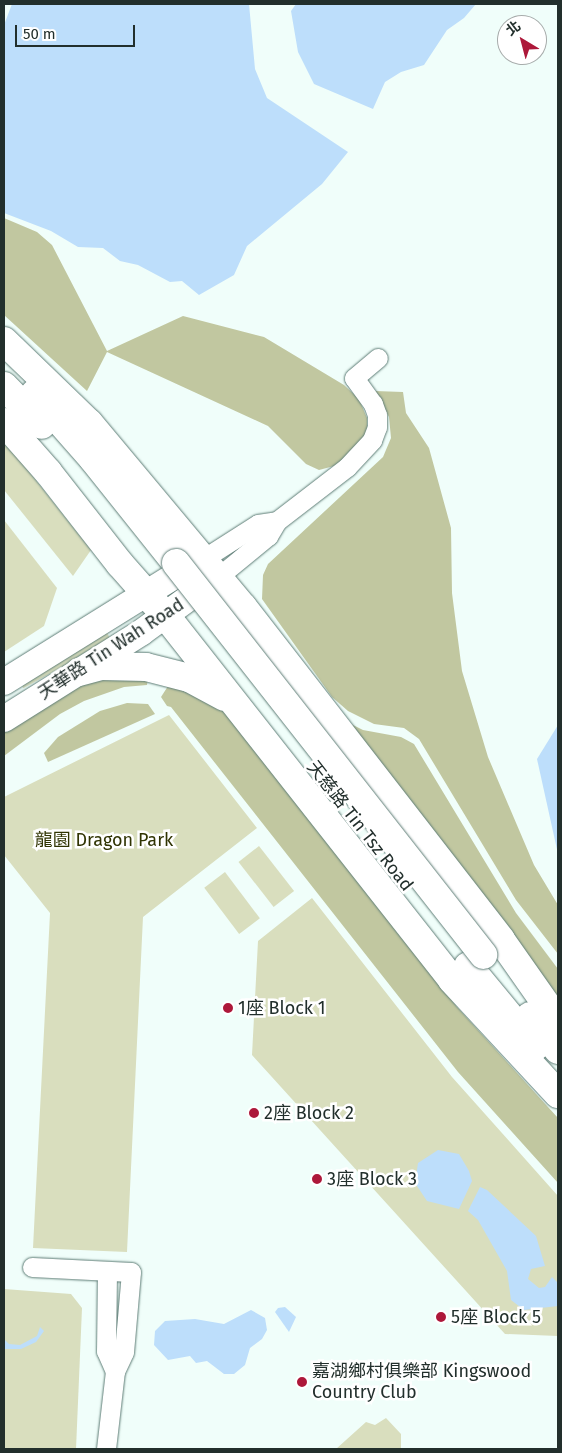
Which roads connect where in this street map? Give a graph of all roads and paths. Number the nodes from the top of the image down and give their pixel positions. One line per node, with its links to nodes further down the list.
1 (4, 340): 6 (main road)
2 (378, 358): 6 (street)
3 (4, 362): 7 (main road)
4 (4, 386): 7 (main road)
5 (4, 422): 7 (main road)
6 (210, 568): 7 (main road, 天華路 Tin Wah Road); 8 (main road, 天華路 Tin Wah Road); 14 (main road)
7 (162, 576): 8 (main road); 10 (main road, 天華路 Tin Wah Road); 13 (main road, 天慈路 Tin Tsz Road, bridge)
8 (166, 616): 9 (main road, 天華路 Tin Wah Road); 11 (main road)
9 (78, 672): 11 (main road); 12 (main road, 天華路 Tin Wah Road)
10 (4, 682)
11 (241, 711): 17 (main road)
12 (4, 720)
13 (476, 961): 15 (main road, 天慈路 Tin Tsz Road); 16 (main road, 天慈路 Tin Tsz Road)
14 (558, 1021)
15 (558, 1050)
16 (558, 1078)
17 (558, 1094)
18 (32, 1267): 19 (street)
19 (107, 1271): 20 (street); 20 (street)
20 (115, 1371): 21 (street)
21 (106, 1449)

